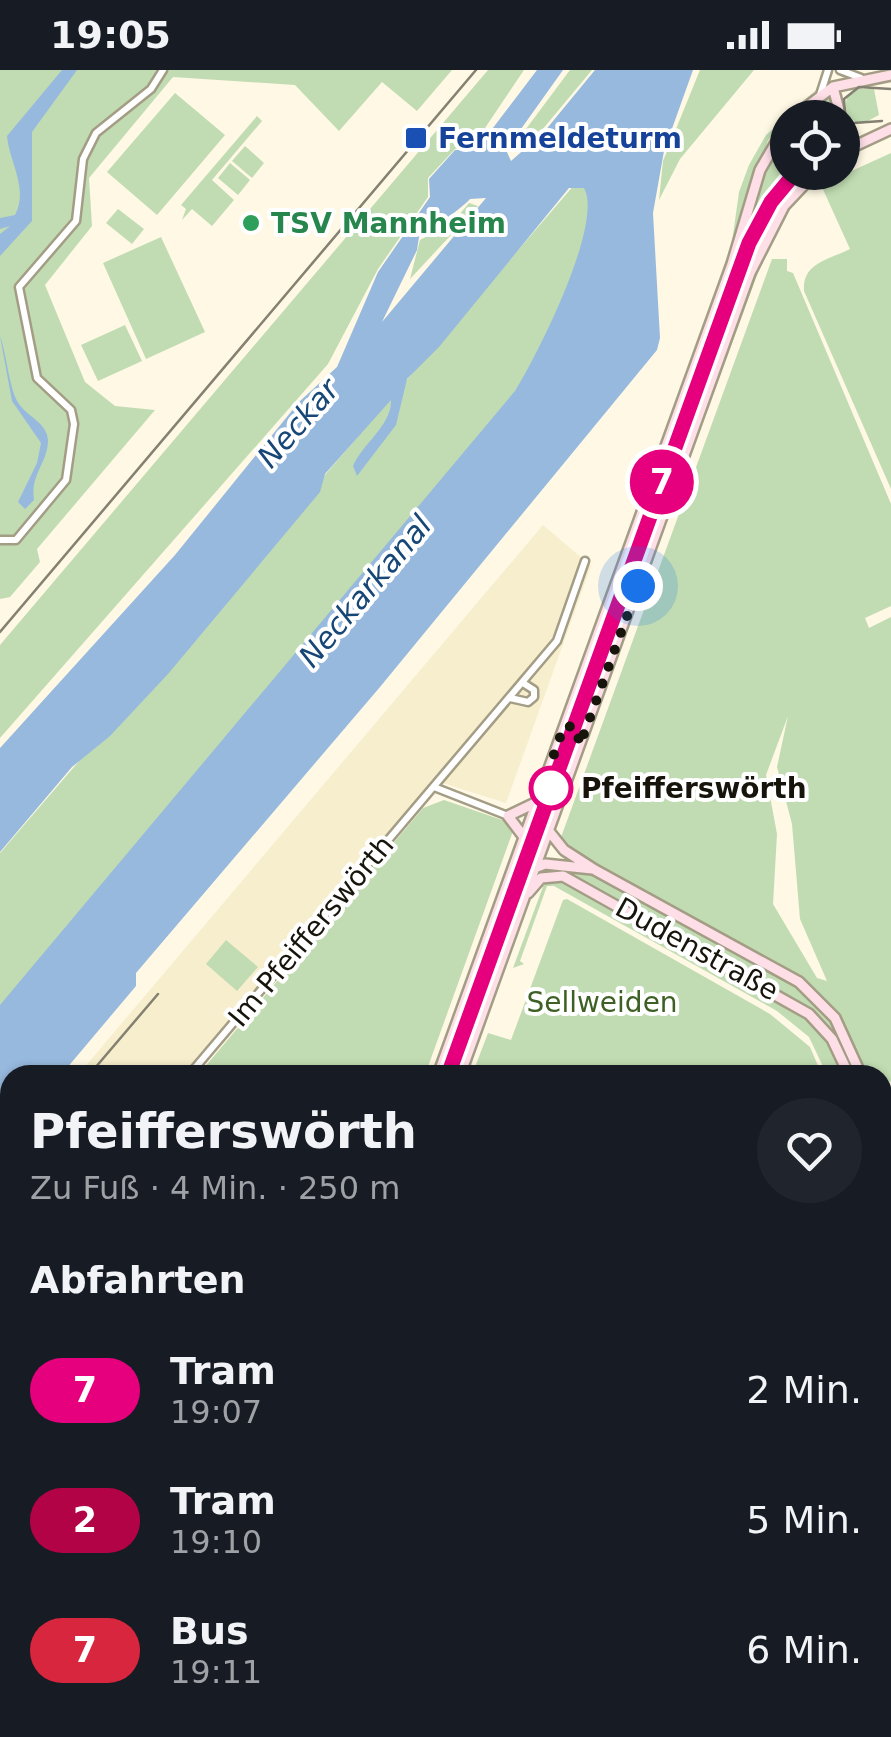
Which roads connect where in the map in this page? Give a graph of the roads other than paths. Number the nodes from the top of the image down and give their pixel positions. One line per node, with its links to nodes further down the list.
1 (163, 70): 14 (street)
2 (829, 70): 6 (street); 7 (street)
3 (840, 70): 5 (street)
4 (891, 75): 5 (main road)
5 (860, 78): 6 (main road)
6 (834, 87): 7 (main road); 9 (main road)
7 (820, 95): 8 (main road)
8 (814, 100)
9 (837, 100)
10 (891, 129): 11 (main road)
11 (860, 144)
12 (770, 153): 18 (main road)
13 (797, 190): 19 (main road)
14 (0, 540)
15 (585, 561): 16 (street, Im Pfeifferswörth)
16 (523, 682): 17 (street, Im Pfeifferswörth); 17 (street, Im Pfeifferswörth)
17 (510, 698): 20 (street, Im Pfeifferswörth)
18 (564, 726): 19 (main road); 21 (main road)
19 (580, 745): 23 (main road)
20 (434, 787): 22 (street); 31 (street, Im Pfeifferswörth)
21 (537, 802): 22 (main road); 24 (main road)
22 (508, 816): 24 (main road)
23 (548, 830): 25 (main road); 26 (main road, Dudenstraße)
24 (524, 837): 27 (main road)
25 (536, 865): 26 (main road, Dudenstraße); 27 (main road); 28 (main road)
26 (595, 870): 35 (main road, Dudenstraße)
27 (510, 877): 29 (main road)
28 (524, 899): 30 (main road); 34 (main road, Dudenstraße)
29 (475, 974): 30 (main road); 32 (main road)
30 (490, 993): 33 (main road)
31 (198, 1065)
32 (442, 1065)
33 (464, 1065)
34 (844, 1065)
35 (855, 1065)

